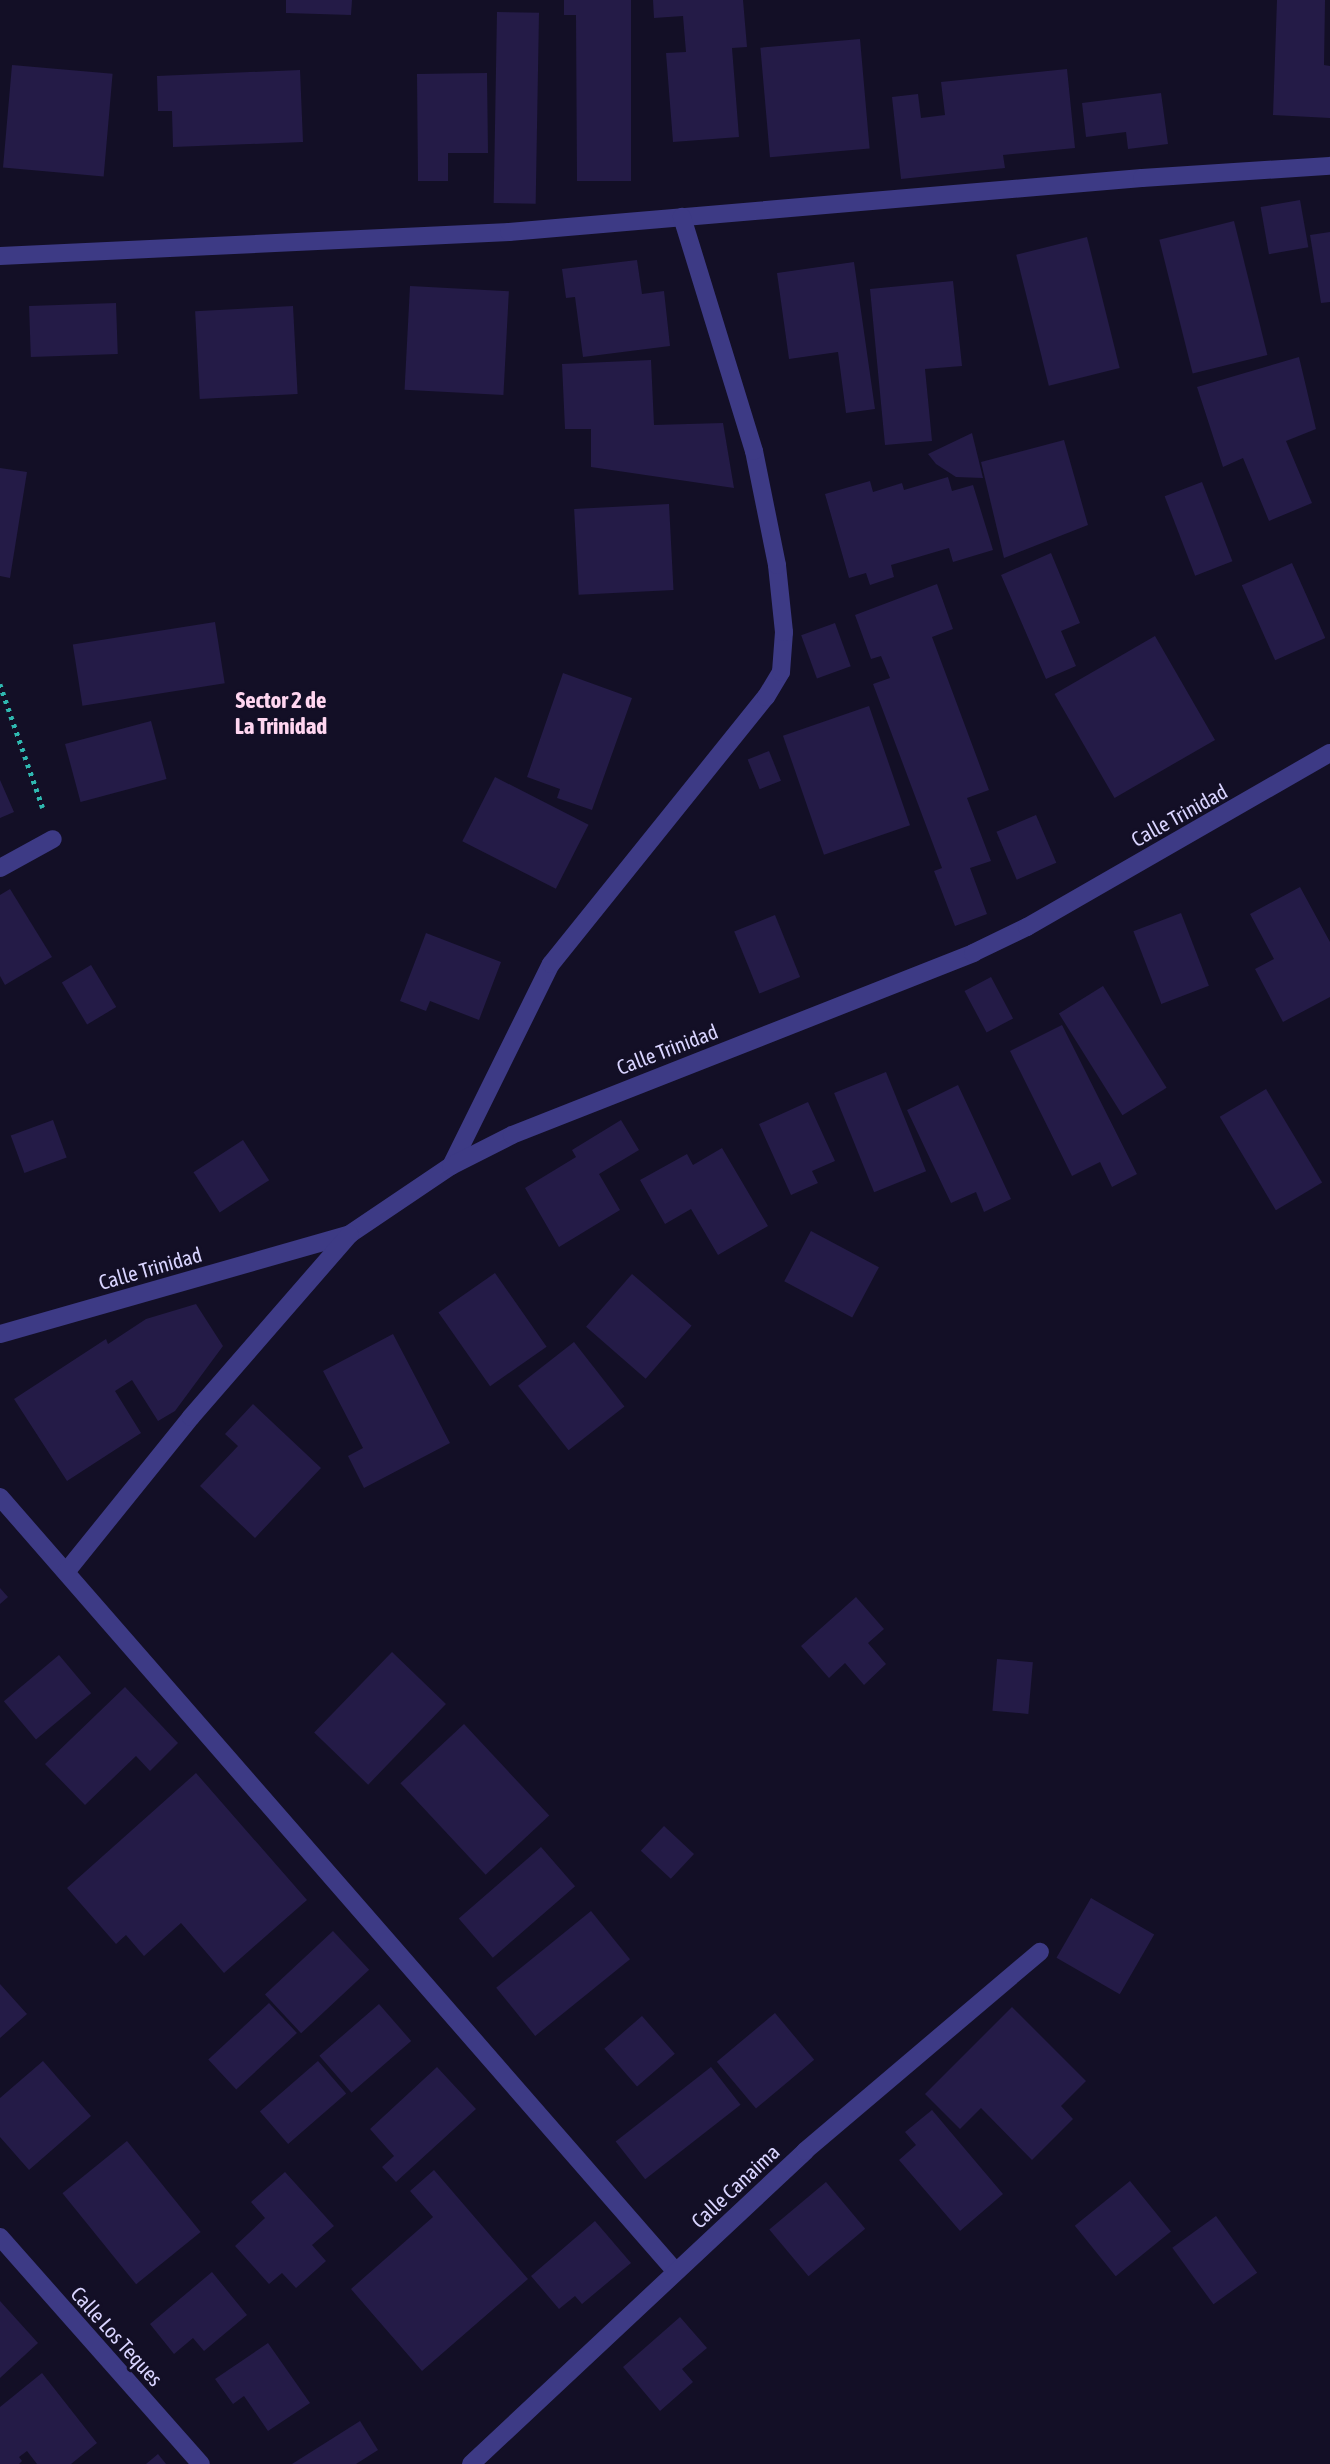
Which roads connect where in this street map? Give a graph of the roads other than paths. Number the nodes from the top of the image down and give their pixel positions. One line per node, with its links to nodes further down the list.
1 (1330, 166): 2 (street)
2 (682, 217): 3 (street); 7 (street)
3 (0, 256)
4 (1330, 752): 7 (street, Calle Trinidad)
5 (53, 839): 6 (street)
6 (0, 869)
7 (451, 1166): 8 (street, Calle Trinidad)
8 (350, 1234): 9 (street, Calle Trinidad); 11 (street)
9 (0, 1335)
10 (0, 1497): 11 (street)
11 (66, 1572): 14 (street)
12 (1040, 1952): 14 (street, Calle Canaima)
13 (0, 2237): 15 (street, Calle Los Teques)
14 (676, 2272): 16 (street, Calle Canaima)
15 (201, 2464)
16 (471, 2464)

